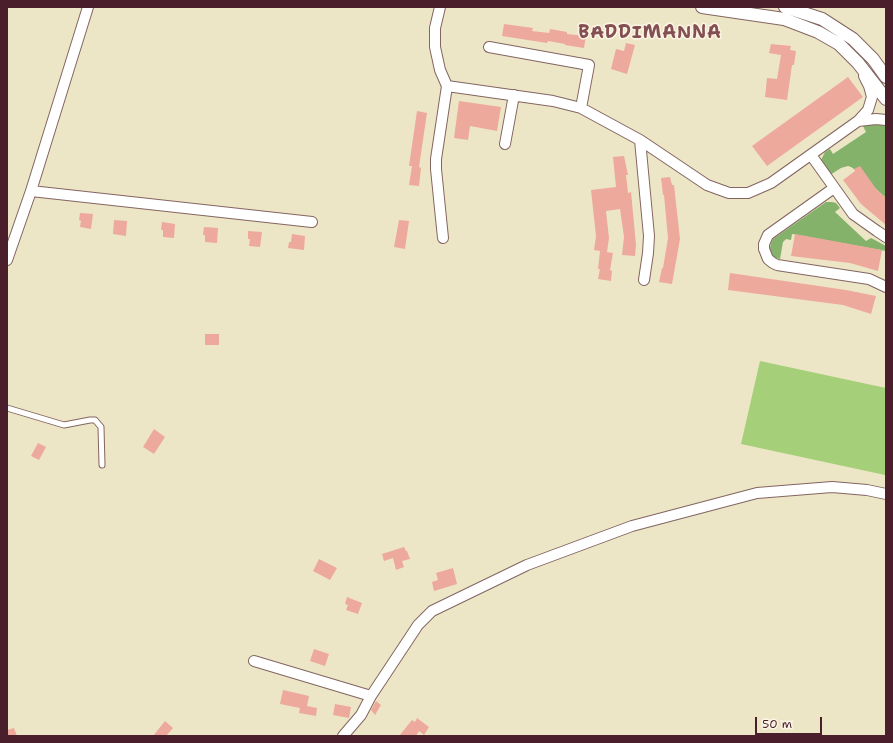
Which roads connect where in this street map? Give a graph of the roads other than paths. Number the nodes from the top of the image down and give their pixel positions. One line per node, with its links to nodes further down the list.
1 (88, 7): 18 (street)
2 (702, 7): 6 (street)
3 (785, 7): 7 (street)
4 (440, 8): 8 (street)
5 (489, 47): 11 (street)
6 (858, 63): 10 (street); 13 (street)
7 (886, 77)
8 (447, 86): 9 (street); 21 (street)
9 (514, 95): 11 (street); 15 (street)
10 (886, 99)
11 (581, 108): 14 (street)
12 (886, 120): 13 (street)
13 (858, 121): 16 (street)
14 (640, 140): 16 (street); 23 (street)
15 (505, 144)
16 (811, 155): 17 (street)
17 (834, 188): 20 (street); 24 (street)
18 (31, 191): 19 (street); 22 (street)
19 (312, 222)
20 (886, 237)
21 (443, 238)
22 (7, 260)
23 (644, 280)
24 (886, 287)
25 (7, 408): 26 (lane)
26 (102, 466)
27 (886, 494): 29 (street)
28 (254, 661): 29 (street)
29 (371, 696): 30 (street)
30 (343, 736)

